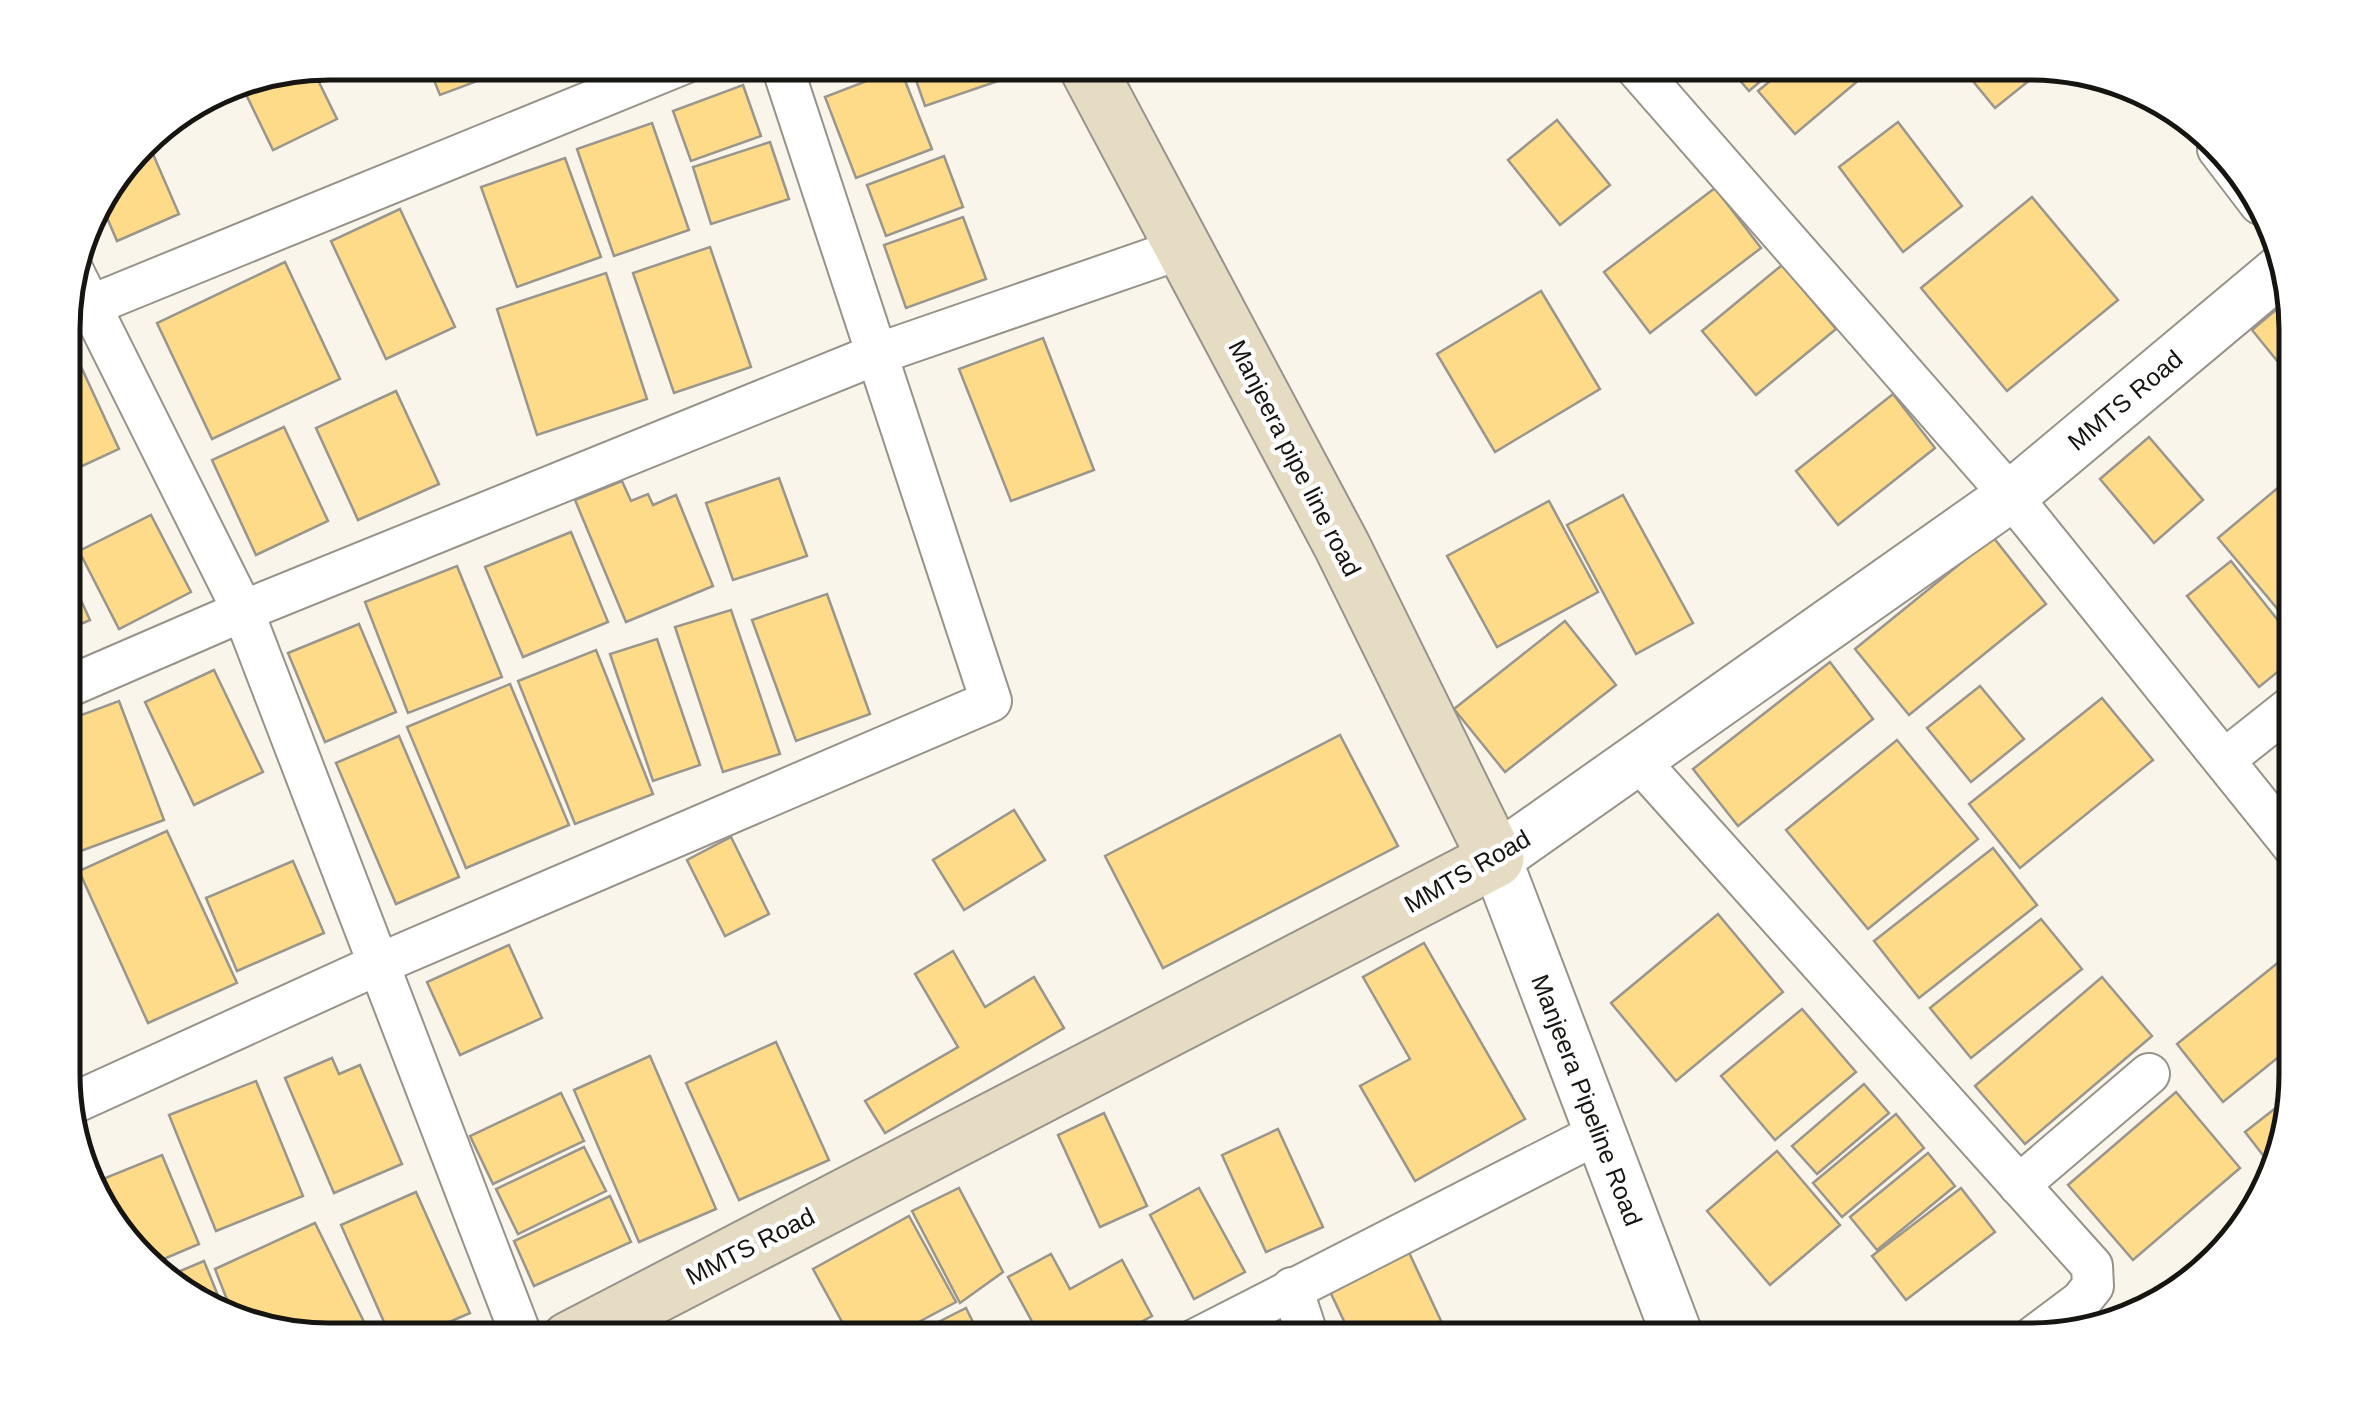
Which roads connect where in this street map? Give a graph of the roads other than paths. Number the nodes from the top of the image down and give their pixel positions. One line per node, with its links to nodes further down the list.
1 (1648, 80): 10 (street)
2 (640, 81): 7 (street)
3 (787, 81): 9 (street)
4 (1095, 81): 5 (main road, Manjeera pipe line road)
5 (1186, 247): 9 (street); 17 (main road, Manjeera pipe line road)
6 (2273, 276): 10 (street, MMTS Road)
7 (81, 309)
8 (81, 318): 11 (street)
9 (878, 354): 11 (street); 18 (street)
10 (2011, 496): 14 (street); 15 (street, MMTS Road)
11 (243, 611): 12 (street); 18 (street)
12 (80, 682)
13 (2278, 717): 14 (street)
14 (2224, 760): 16 (street)
15 (1639, 761): 17 (street, MMTS Road); 22 (street)
16 (2278, 828)
17 (1496, 859): 21 (street, Manjeera Pipeline Road); 29 (main road, MMTS Road)
18 (380, 964): 20 (street); 28 (street)
19 (2149, 1074): 22 (street)
20 (82, 1099)
21 (1599, 1133): 23 (street); 27 (street, Manjeera Pipeline Road)
22 (2019, 1185): 24 (street)
23 (1292, 1288): 25 (street); 26 (street)
24 (2054, 1321)
25 (1227, 1322)
26 (1303, 1322)
27 (1672, 1322)
28 (516, 1323)
29 (602, 1323)

